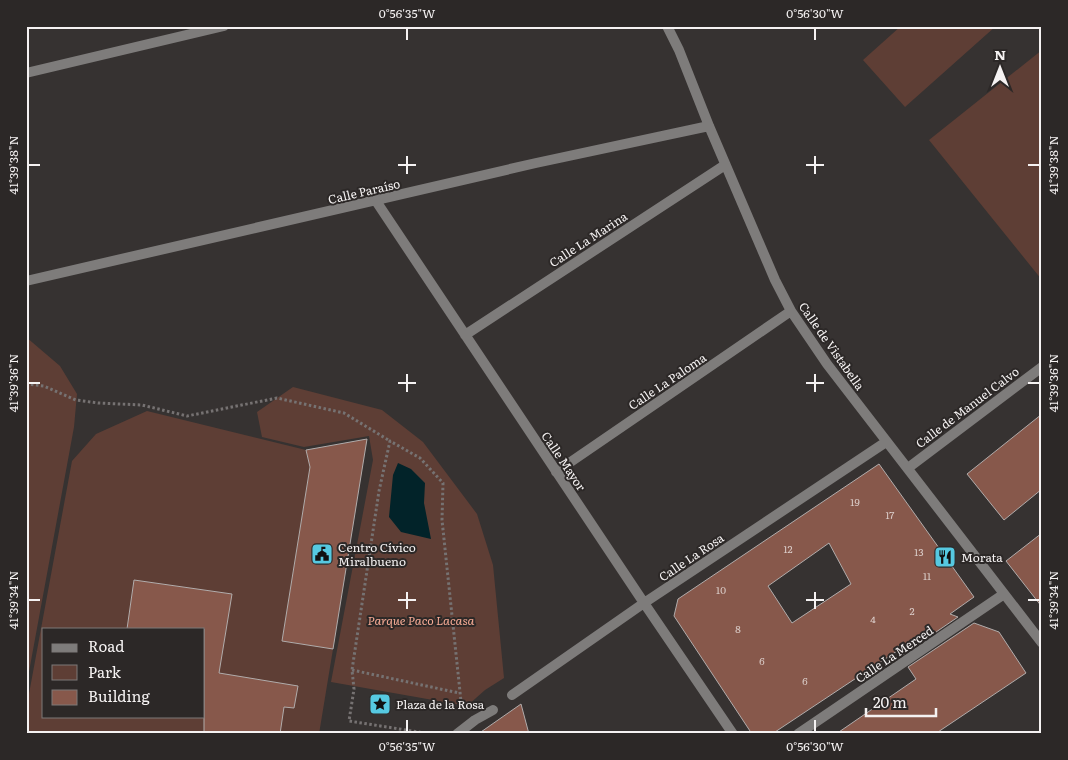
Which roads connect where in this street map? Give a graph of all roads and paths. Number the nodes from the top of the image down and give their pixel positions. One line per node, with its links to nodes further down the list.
1 (224, 26): 3 (street)
2 (667, 26): 4 (street, Calle de Vistabella)
3 (26, 73)
4 (708, 126): 5 (street, Calle de Vistabella); 6 (street, Calle Paraíso)
5 (725, 164): 8 (street, Calle de Vistabella); 9 (street, Calle La Marina)
6 (376, 201): 7 (street, Calle Paraíso); 9 (street, Calle Mayor)
7 (26, 281)
8 (791, 311): 13 (street, Calle de Vistabella); 15 (street, Calle La Paloma)
9 (465, 335): 15 (street, Calle Mayor)
10 (1042, 367): 14 (street, Calle de Manuel Calvo)
11 (26, 384): 12 (path)
12 (390, 441): 19 (path); 20 (path)
13 (886, 442): 14 (street, Calle de Vistabella); 17 (street, Calle La Rosa)
14 (908, 468): 16 (street, Calle de Vistabella)
15 (556, 472): 17 (street, Calle Mayor)
16 (1004, 594): 18 (street, Calle de Vistabella); 27 (street, Calle La Merced)
17 (644, 603): 21 (street, Calle La Rosa); 26 (street, Calle Mayor)
18 (1042, 643)
19 (352, 670): 20 (path); 24 (path)
20 (460, 693): 23 (path)
21 (512, 695)
22 (493, 710): 23 (street)
23 (475, 720): 25 (street)
24 (430, 734)
25 (457, 734)
26 (733, 734)
27 (798, 734)

